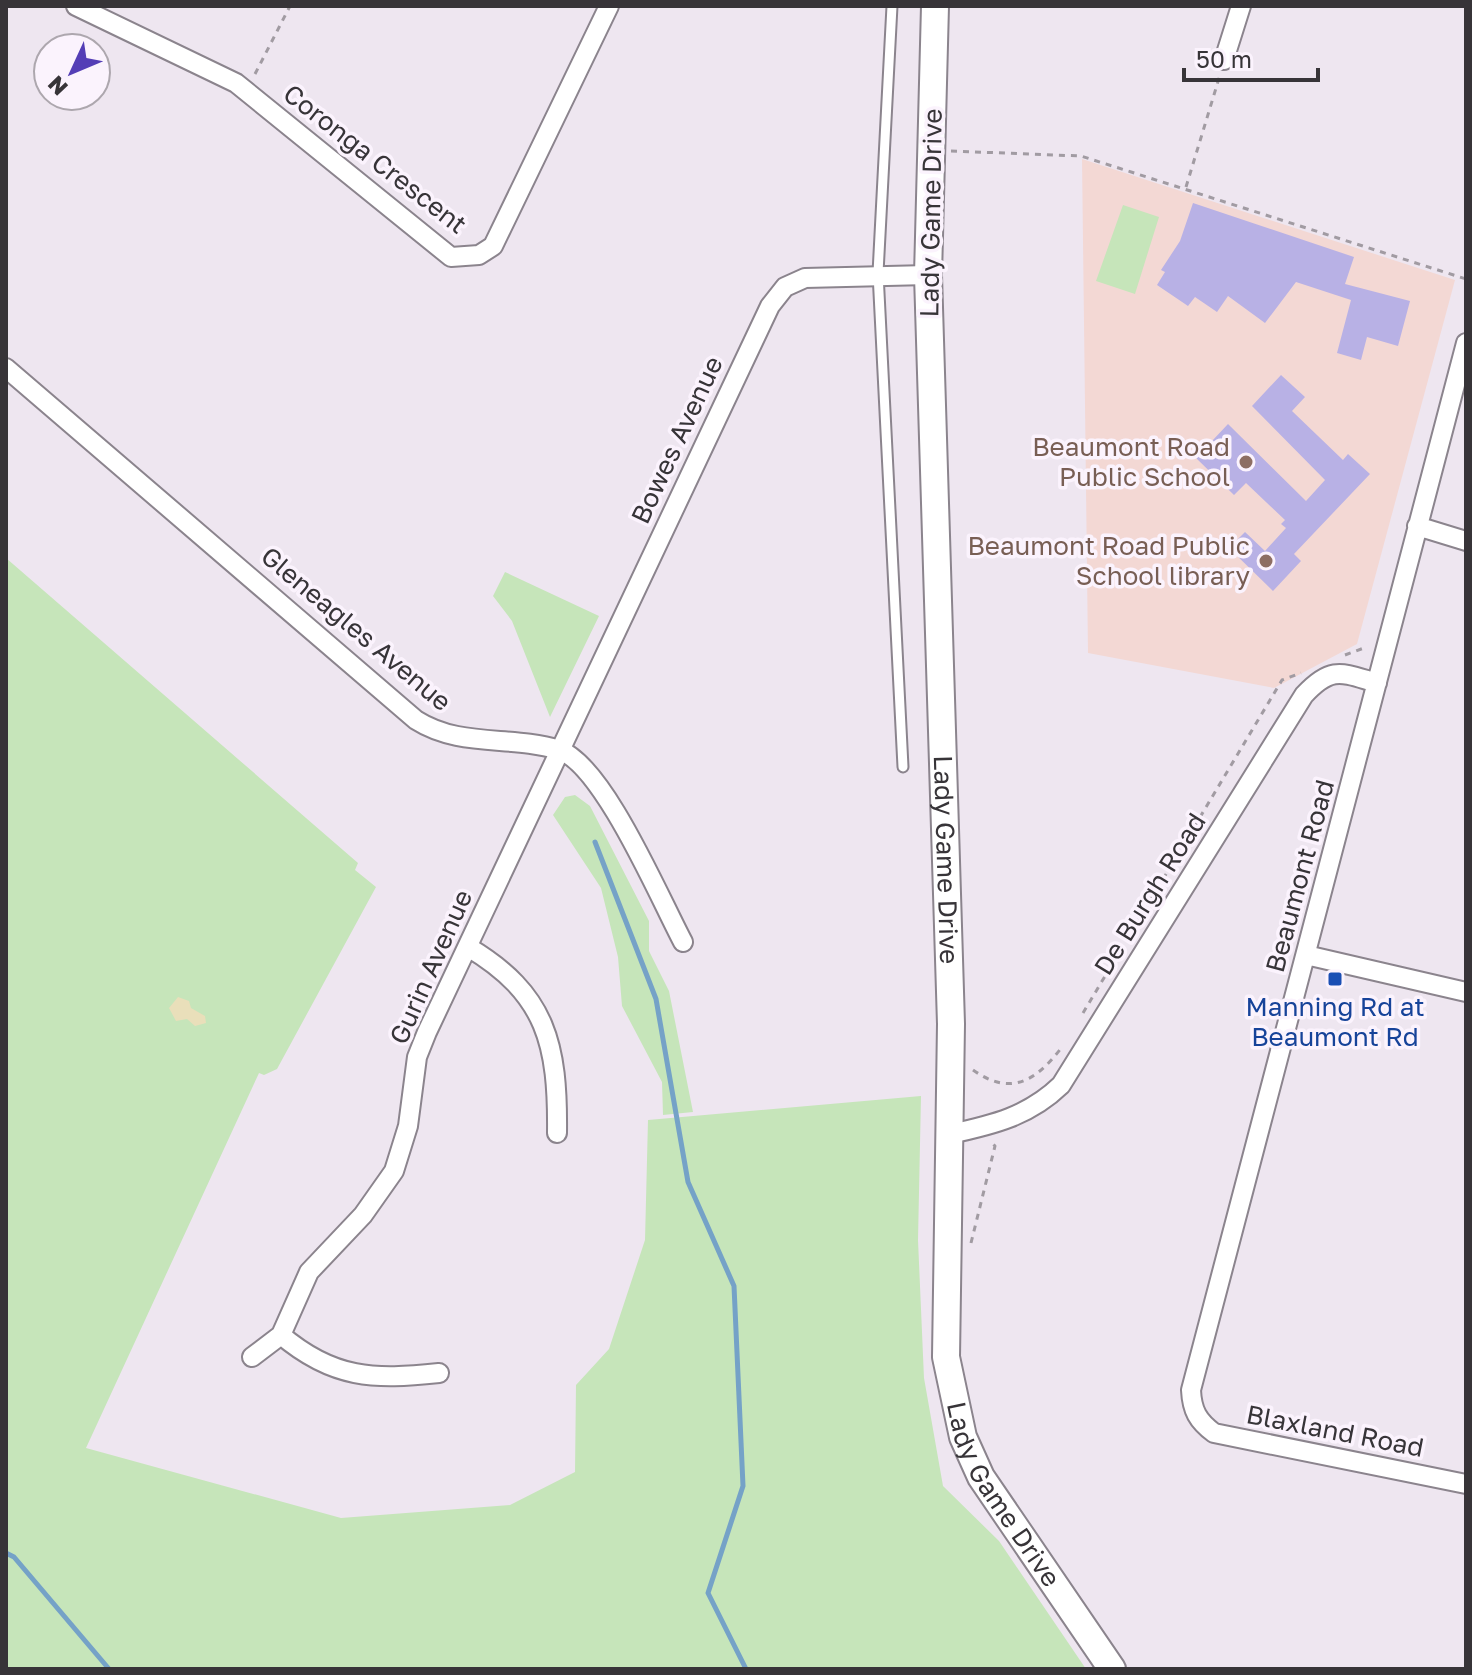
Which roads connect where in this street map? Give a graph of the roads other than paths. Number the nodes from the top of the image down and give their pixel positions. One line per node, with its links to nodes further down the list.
1 (76, 6): 2 (street, Coronga Crescent)
2 (609, 6)
3 (892, 6): 7 (lane, Lady Game Drive)
4 (935, 6): 8 (main road, Lady Game Drive)
5 (1241, 6): 6 (street)
6 (1224, 60)
7 (878, 273): 8 (street, Bowes Avenue); 14 (street, Bowes Avenue); 15 (lane, Lady Game Drive)
8 (928, 275): 21 (main road, Lady Game Drive)
9 (1466, 343): 11 (street, Beaumont Road)
10 (6, 368): 14 (street, Gleneagles Avenue)
11 (1417, 526): 12 (street); 13 (street, Beaumont Road)
12 (1466, 541)
13 (1377, 683): 18 (street, Beaumont Road); 21 (street, De Burgh Road)
14 (559, 750): 16 (street, Gleneagles Avenue); 17 (street, Gurin Avenue)
15 (903, 767)
16 (683, 942)
17 (468, 947): 20 (street); 22 (street, Gurin Avenue)
18 (1306, 955): 19 (street); 25 (street, Beaumont Road)
19 (1466, 992)
20 (557, 1133)
21 (950, 1134): 27 (main road, Lady Game Drive)
22 (281, 1335): 23 (street, Gurin Avenue); 24 (street)
23 (252, 1357)
24 (439, 1373)
25 (1199, 1421): 26 (street, Blaxland Road)
26 (1466, 1484)
27 (1112, 1669)

